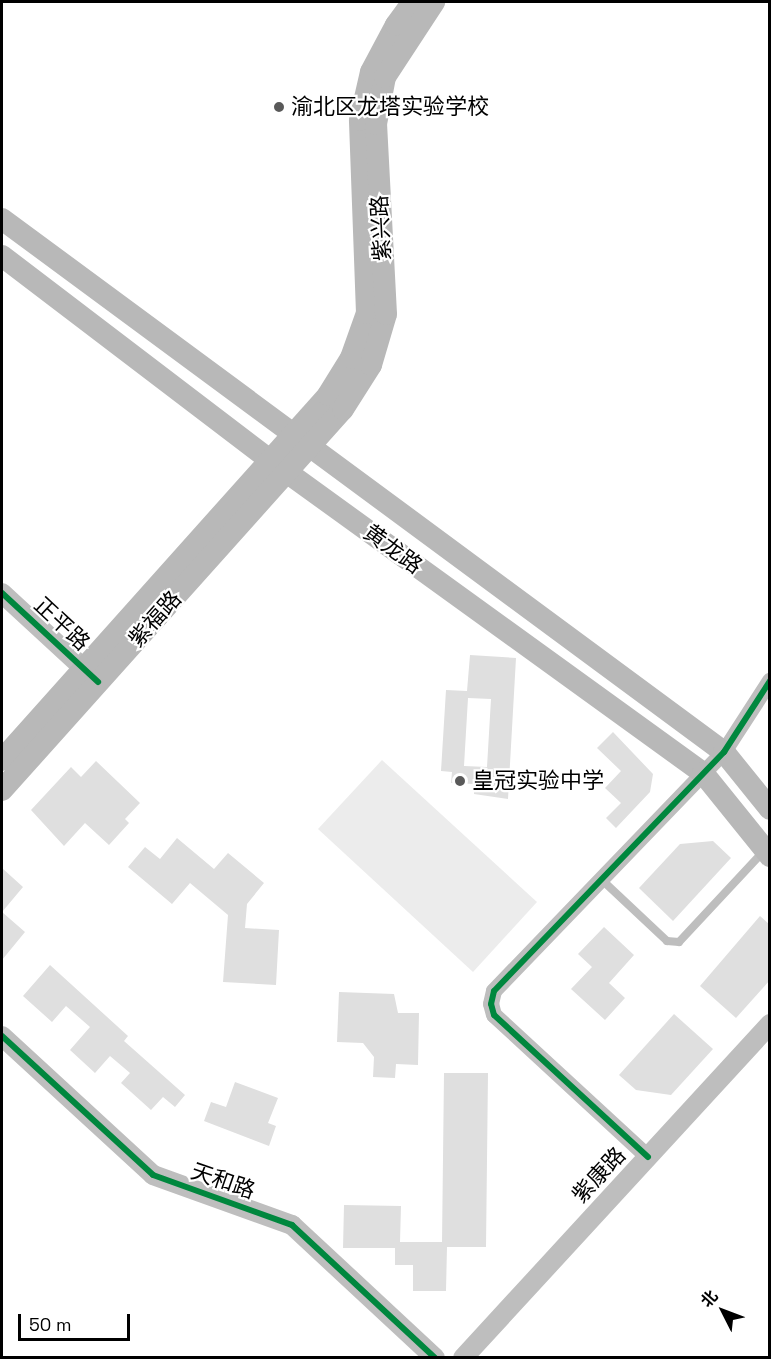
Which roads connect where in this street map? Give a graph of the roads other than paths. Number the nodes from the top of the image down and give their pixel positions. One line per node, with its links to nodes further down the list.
1 (413, 2): 6 (main road, 紫兴路)
2 (434, 2): 6 (main road, 紫兴路)
3 (2, 219): 6 (main road, 黄龙路)
4 (2, 256): 5 (main road, 黄龙路)
5 (242, 438): 7 (main road, 黄龙路); 8 (main road)
6 (300, 442): 7 (main road, 紫福路); 12 (main road, 黄龙路)
7 (279, 466): 8 (main road, 紫福路); 10 (main road, 紫福路); 14 (main road, 黄龙路)
8 (247, 486): 10 (main road, 紫福路)
9 (2, 593): 10 (street, 正平路)
10 (91, 675): 13 (main road, 紫福路); 15 (main road, 紫福路)
11 (770, 681): 12 (street)
12 (724, 752): 14 (street); 16 (main road, 黄龙路)
13 (2, 760)
14 (703, 773): 17 (main road, 黄龙路); 18 (street)
15 (2, 790)
16 (770, 808)
17 (767, 853): 18 (lane)
18 (602, 880): 21 (street)
19 (770, 1024): 21 (street, 紫康路)
20 (2, 1036): 22 (street, 天和路)
21 (648, 1157): 23 (street, 紫康路)
22 (435, 1358)
23 (464, 1358)

